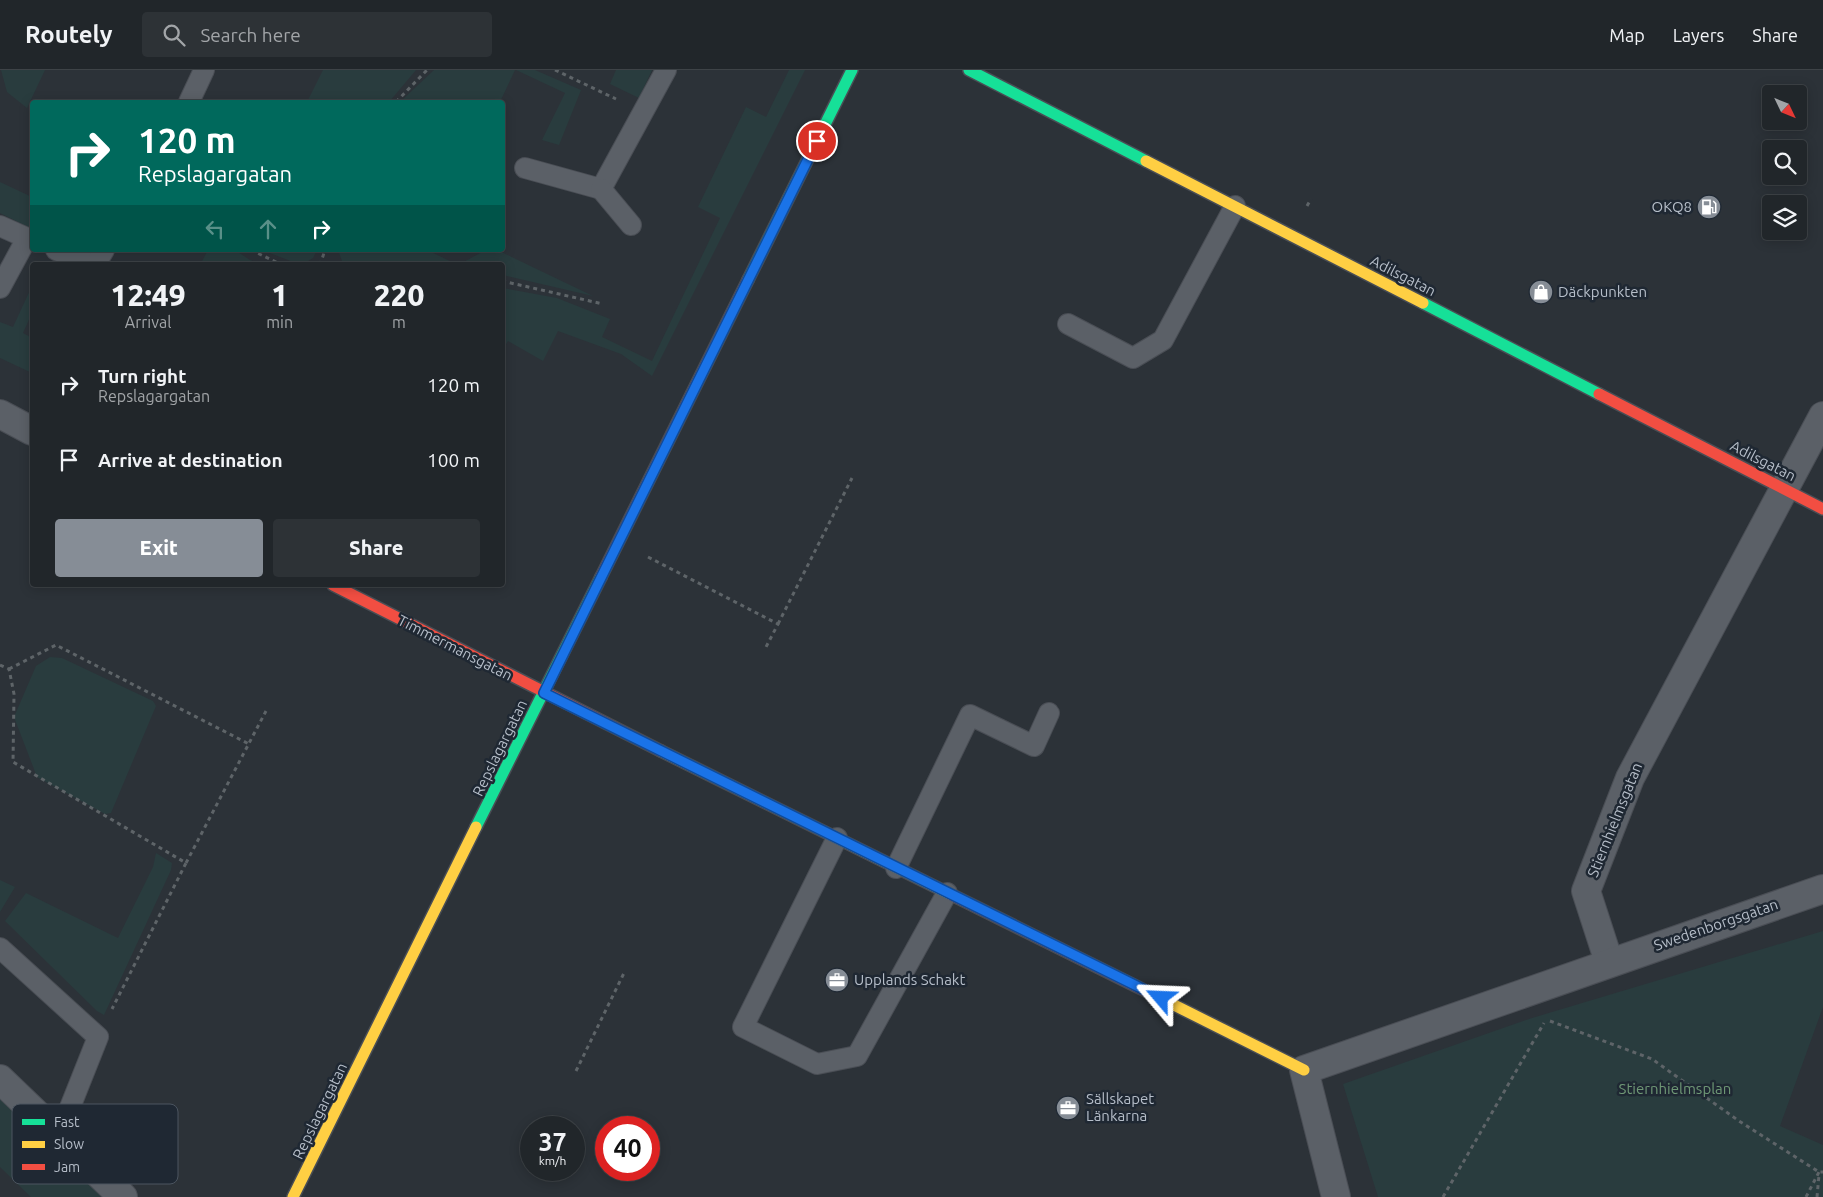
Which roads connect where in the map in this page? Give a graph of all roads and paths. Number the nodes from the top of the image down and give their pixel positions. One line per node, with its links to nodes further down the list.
1 (204, 70): 7 (lane)
2 (427, 70): 8 (path)
3 (556, 70): 9 (path)
4 (666, 70): 9 (lane)
5 (852, 70): 30 (street, Repslagargatan)
6 (969, 70): 12 (street, Adilsgatan)
7 (190, 100)
8 (398, 100)
9 (642, 113): 11 (lane)
10 (525, 168): 11 (lane)
11 (601, 189): 13 (lane)
12 (1235, 206): 23 (lane); 28 (street, Adilsgatan)
13 (631, 225)
14 (0, 226): 15 (lane)
15 (30, 239): 21 (lane)
16 (61, 252): 18 (lane)
17 (255, 252): 19 (path)
18 (86, 262)
19 (276, 262)
20 (505, 282): 22 (path)
21 (0, 288)
22 (603, 304)
23 (1068, 324)
24 (0, 414): 26 (street)
25 (1823, 416): 28 (street, Stiernhielmsgatan)
26 (30, 430)
27 (852, 478): 32 (path)
28 (1785, 489): 29 (street, Adilsgatan); 46 (street, Stiernhielmsgatan)
29 (1823, 509)
30 (618, 542): 32 (path); 36 (street, Repslagargatan)
31 (337, 587): 36 (street, Timmermansgatan)
32 (778, 624): 33 (path)
33 (766, 647)
34 (0, 664): 35 (path)
35 (9, 669): 39 (path); 41 (path)
36 (544, 693): 40 (street, Timmermansgatan); 57 (street, Repslagargatan)
37 (266, 711): 39 (path)
38 (1049, 713): 42 (lane)
39 (249, 744): 41 (path)
40 (837, 838): 42 (street, Timmermansgatan); 44 (lane)
41 (186, 863): 48 (path)
42 (896, 868): 44 (street, Timmermansgatan)
43 (1823, 889): 46 (street, Swedenborgsgatan)
44 (947, 893): 49 (street, Timmermansgatan)
45 (0, 948): 48 (lane)
46 (1609, 962): 49 (street)
47 (624, 973): 50 (path)
48 (98, 1037): 53 (lane)
49 (1304, 1070): 58 (street)
50 (576, 1072)
51 (0, 1079): 52 (street)
52 (26, 1104)
53 (71, 1104)
54 (1821, 1172): 59 (path); 60 (path); 61 (path)
55 (110, 1184): 56 (street)
56 (123, 1197)
57 (294, 1197)
58 (1336, 1197)
59 (1443, 1197)
60 (1806, 1197)
61 (1817, 1197)

